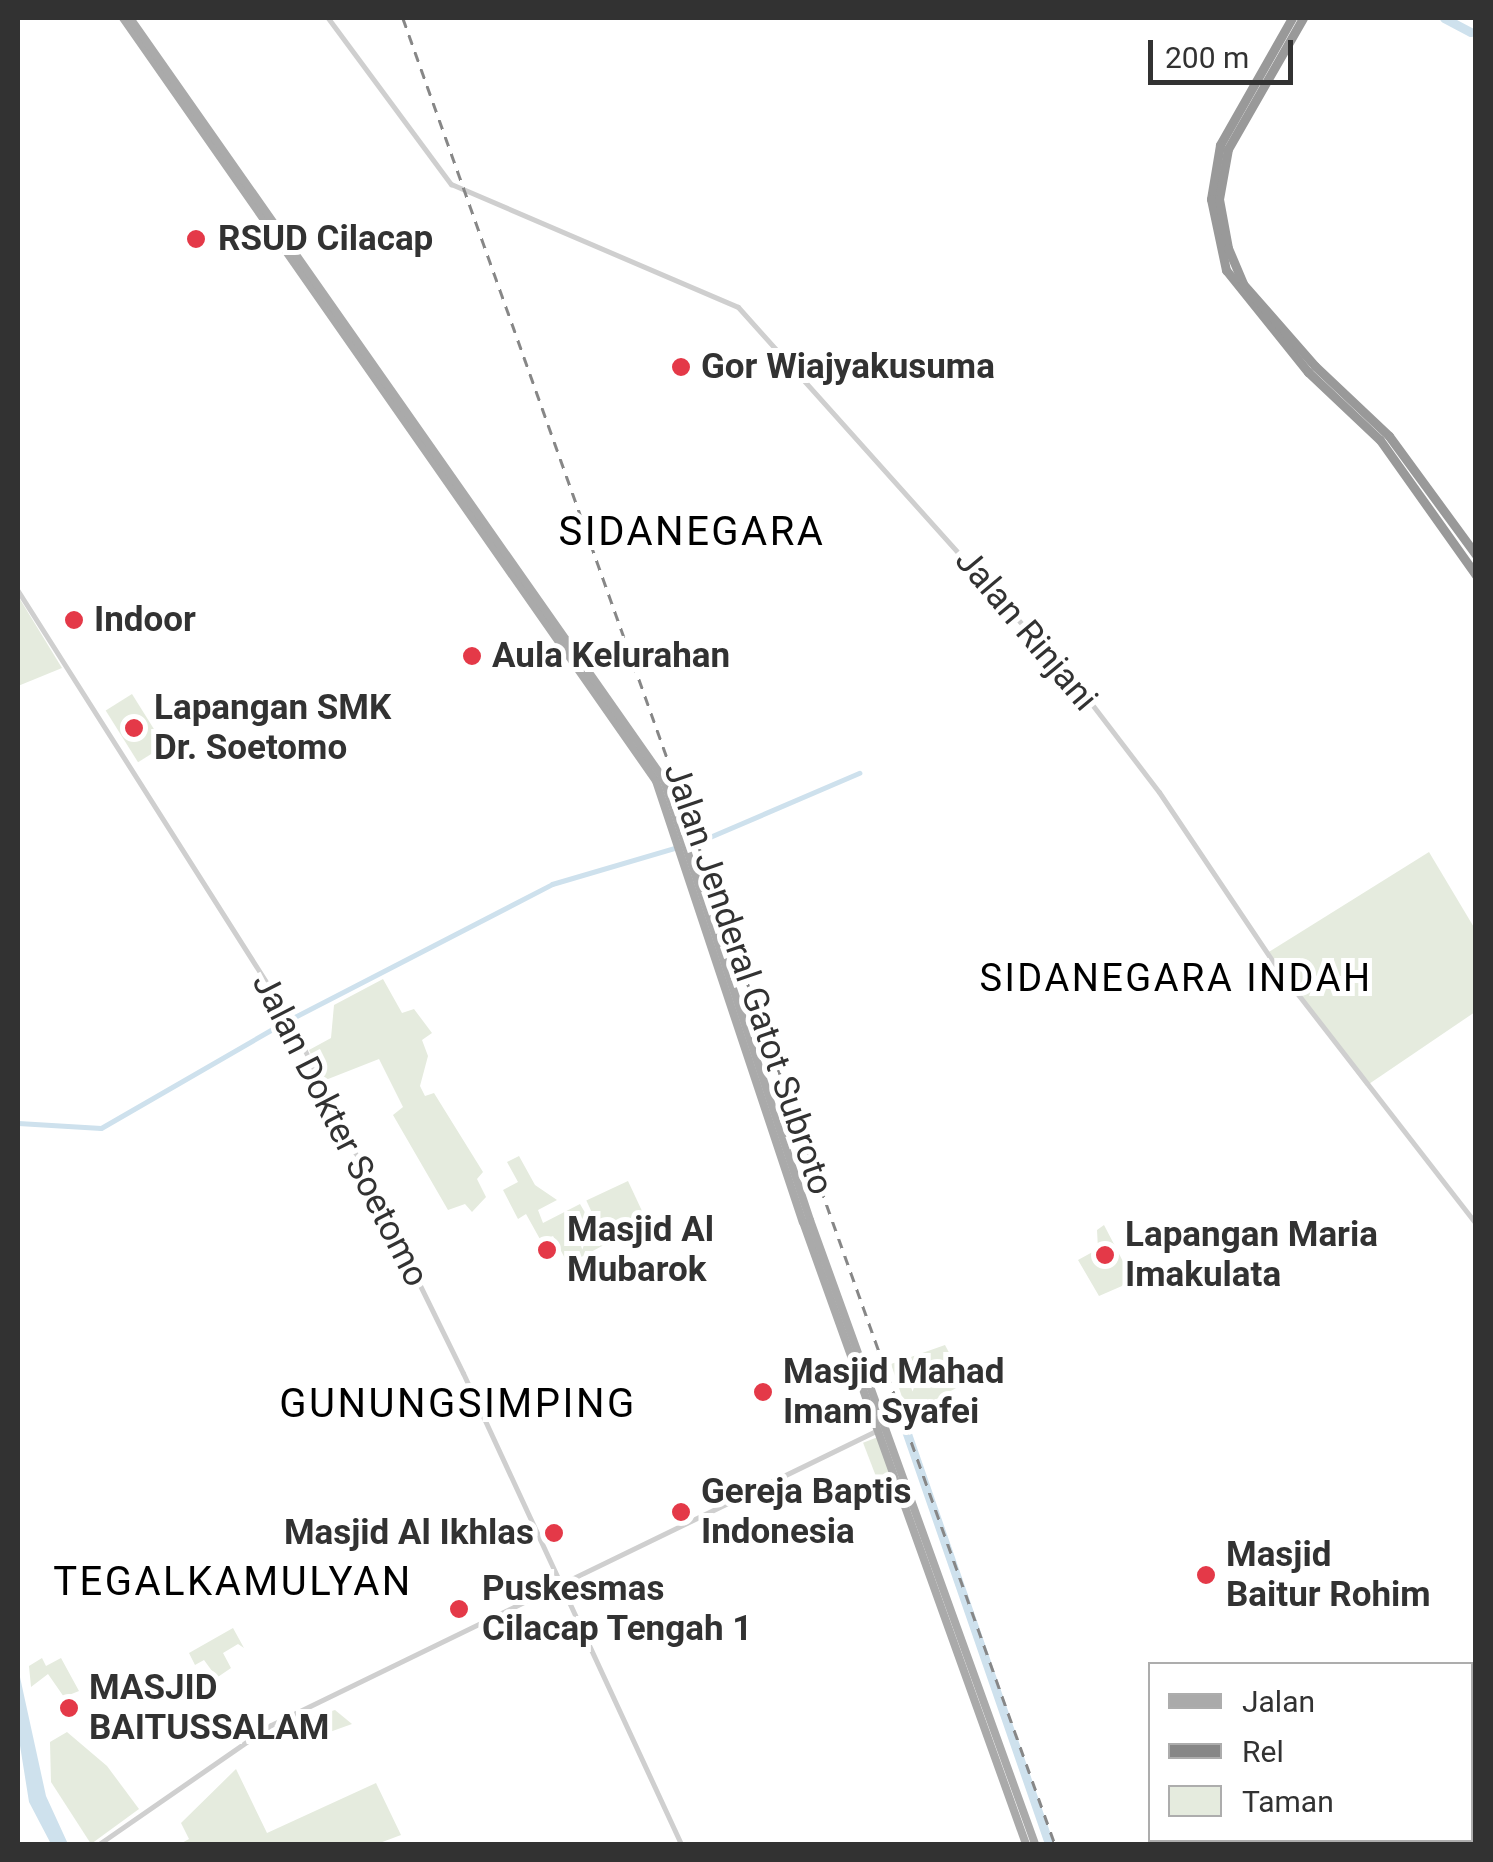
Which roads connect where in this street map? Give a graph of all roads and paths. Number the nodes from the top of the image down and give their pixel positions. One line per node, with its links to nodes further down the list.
1 (126, 18): 13 (main road, Jalan Jenderal Gatot Subroto)
2 (328, 18): 12 (street, Jalan Rinjani)
3 (1292, 18): 5 (highway)
4 (1304, 18): 5 (highway)
5 (1216, 176): 6 (highway)
6 (1411, 472): 7 (highway); 8 (highway)
7 (1450, 515): 8 (highway); 9 (highway)
8 (1441, 523): 10 (highway)
9 (1476, 555)
10 (1475, 571)
11 (18, 591): 14 (street, Jalan Dokter Soetomo)
12 (1476, 1224)
13 (881, 1429): 14 (street); 17 (main road, Jalan Jenderal Gatot Subroto); 18 (main road, Jalan Jenderal Gatot Subroto)
14 (561, 1588): 15 (street); 16 (street, Jalan Dokter Soetomo)
15 (99, 1844)
16 (681, 1844)
17 (1026, 1844)
18 (1034, 1844)

